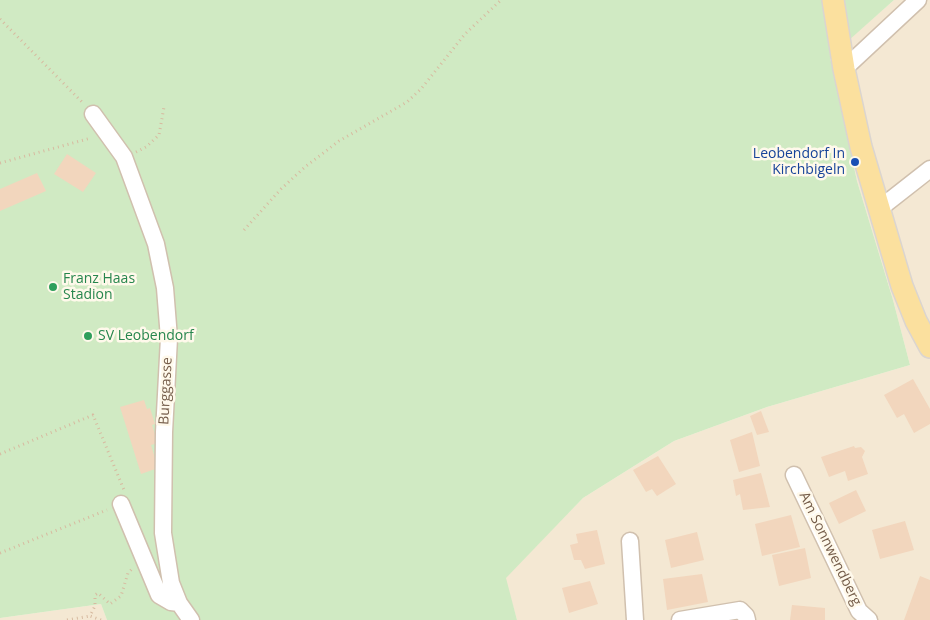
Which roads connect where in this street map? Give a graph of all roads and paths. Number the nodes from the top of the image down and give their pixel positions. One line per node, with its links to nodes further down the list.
1 (501, 0): 13 (path)
2 (833, 0): 5 (main road)
3 (918, 0): 5 (street)
4 (0, 19): 7 (path)
5 (844, 69): 12 (main road)
6 (164, 107): 9 (path)
7 (93, 114): 8 (street, Burggasse)
8 (109, 134): 9 (street, Burggasse); 10 (path)
9 (124, 157): 21 (street, Burggasse)
10 (0, 163)
11 (930, 169): 12 (street)
12 (879, 209): 14 (main road)
13 (244, 230)
14 (930, 347)
15 (0, 454): 17 (path)
16 (794, 475): 29 (street, Am Sonnwendberg)
17 (121, 504): 19 (path); 20 (street)
18 (630, 542): 26 (street)
19 (0, 553)
20 (146, 563): 21 (street); 22 (path)
21 (179, 603): 25 (street, Burggasse)
22 (90, 616): 23 (path); 24 (path)
23 (67, 620)
24 (101, 620)
25 (191, 620)
26 (635, 620)
27 (680, 620): 28 (street)
28 (747, 620)
29 (869, 620)

